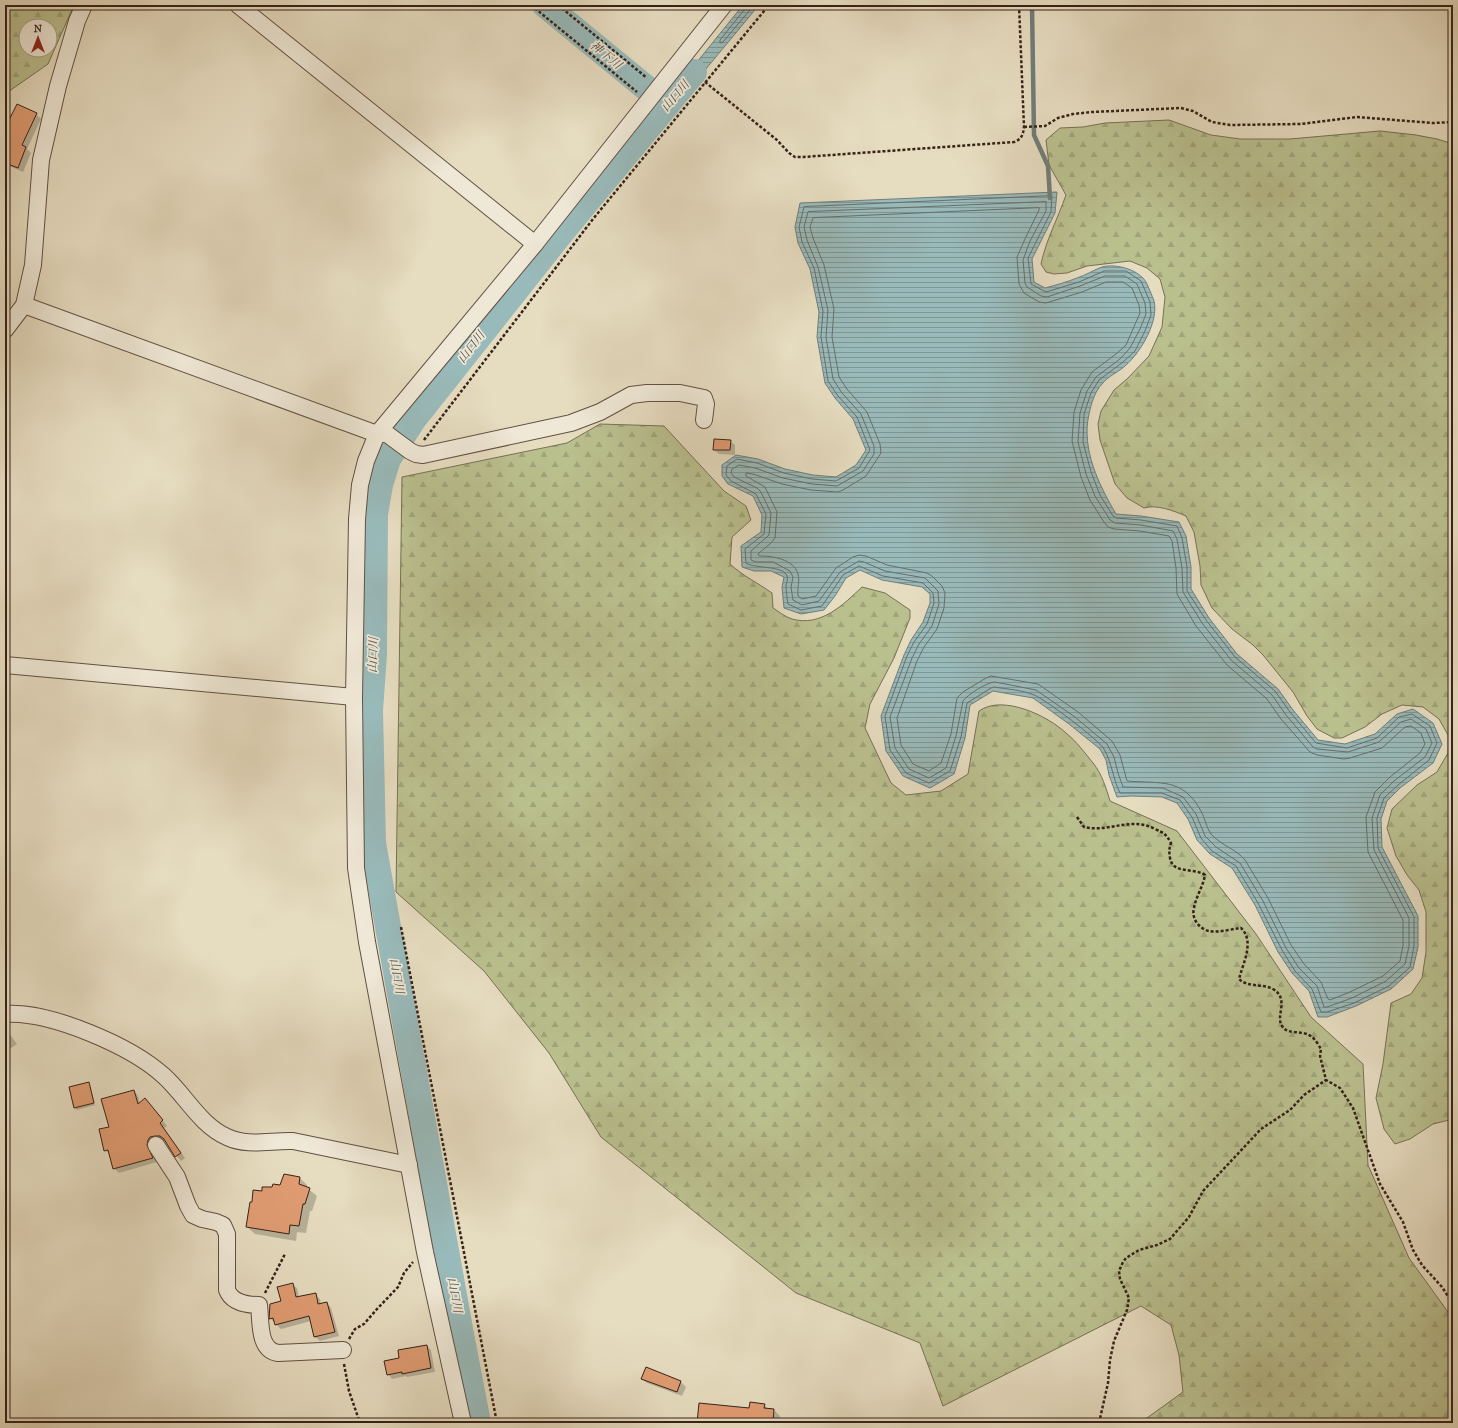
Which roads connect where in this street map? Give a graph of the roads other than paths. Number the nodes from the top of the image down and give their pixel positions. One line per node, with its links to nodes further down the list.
1 (84, 5): 5 (street)
2 (238, 5): 4 (street)
3 (724, 5): 4 (street)
4 (535, 244): 8 (street)
5 (24, 305): 6 (street); 8 (street)
6 (5, 330)
7 (704, 420): 8 (street)
8 (382, 434): 10 (street)
9 (5, 664): 10 (street)
10 (354, 697): 13 (street)
11 (5, 1014): 13 (street)
12 (156, 1145): 14 (street)
13 (409, 1165): 15 (street)
14 (343, 1350)
15 (462, 1423)

